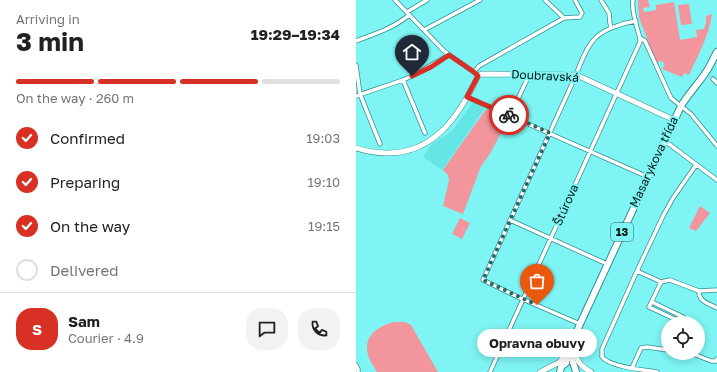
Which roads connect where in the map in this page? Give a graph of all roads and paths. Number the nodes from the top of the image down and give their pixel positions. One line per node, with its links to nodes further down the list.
1 (395, 0): 8 (street)
2 (428, 0): 8 (street)
3 (480, 0): 12 (street)
4 (545, 0): 9 (street)
5 (575, 0): 9 (street)
6 (602, 0): 11 (street)
7 (633, 0): 10 (street)
8 (408, 14): 12 (street); 14 (street)
9 (564, 18): 18 (street)
10 (636, 21): 11 (street); 13 (street)
11 (611, 28): 20 (street)
12 (424, 30): 16 (street)
13 (640, 38): 24 (street, Štúrova); 27 (street)
14 (356, 41)
15 (717, 51): 27 (main road, Masarykova třída / 13)
16 (449, 55): 18 (street); 22 (street)
17 (356, 65): 25 (street)
18 (476, 74): 19 (street, Doubravská); 26 (street)
19 (529, 75): 20 (street, Doubravská); 28 (street)
20 (576, 75): 24 (street, Doubravská); 31 (street)
21 (713, 79): 23 (street)
22 (403, 80): 25 (street); 30 (street)
23 (717, 82)
24 (617, 93): 29 (street, Doubravská); 36 (street, Štúrova)
25 (358, 95): 33 (street)
26 (467, 97): 28 (street); 35 (street)
27 (681, 106): 29 (main road, Masarykova třída / 13); 34 (street)
28 (510, 116): 31 (street)
29 (674, 120): 32 (main road, Masarykova třída / 13)
30 (425, 133)
31 (550, 133): 36 (street); 40 (street)
32 (664, 141): 37 (street); 38 (main road, Masarykova třída / 13)
33 (380, 144)
34 (717, 146)
35 (356, 148)
36 (590, 151): 38 (street); 41 (street, Štúrova)
37 (696, 165): 39 (street); 43 (street)
38 (648, 177): 42 (main road, Masarykova třída / 13)
39 (717, 180)
40 (510, 220): 41 (street); 47 (street)
41 (550, 239): 42 (street); 47 (street, Štúrova)
42 (607, 264): 50 (main road, Masarykova třída / 13)
43 (637, 271): 44 (street); 57 (street)
44 (661, 282): 46 (street); 48 (street)
45 (717, 290): 46 (street)
46 (699, 291): 49 (street)
47 (523, 299): 50 (street); 61 (street, Štúrova)
48 (652, 302): 48 (street)
49 (717, 308)
50 (580, 324): 51 (main road, Masarykova třída / 13); 59 (main road, Masarykova třída / 13); 64 (street)
51 (568, 348): 56 (main road, Masarykova třída / 13); 62 (street)
52 (661, 349): 58 (street)
53 (705, 359): 54 (street)
54 (717, 359)
55 (356, 365): 60 (street)
56 (563, 365): 59 (main road, Masarykova třída); 62 (street); 63 (main road, Masarykova třída)
57 (622, 366): 58 (street); 65 (street)
58 (632, 368): 66 (street)
59 (576, 369)
60 (358, 372)
61 (490, 372)
62 (541, 372)
63 (560, 372)
64 (591, 372)
65 (621, 372)
66 (657, 372)

